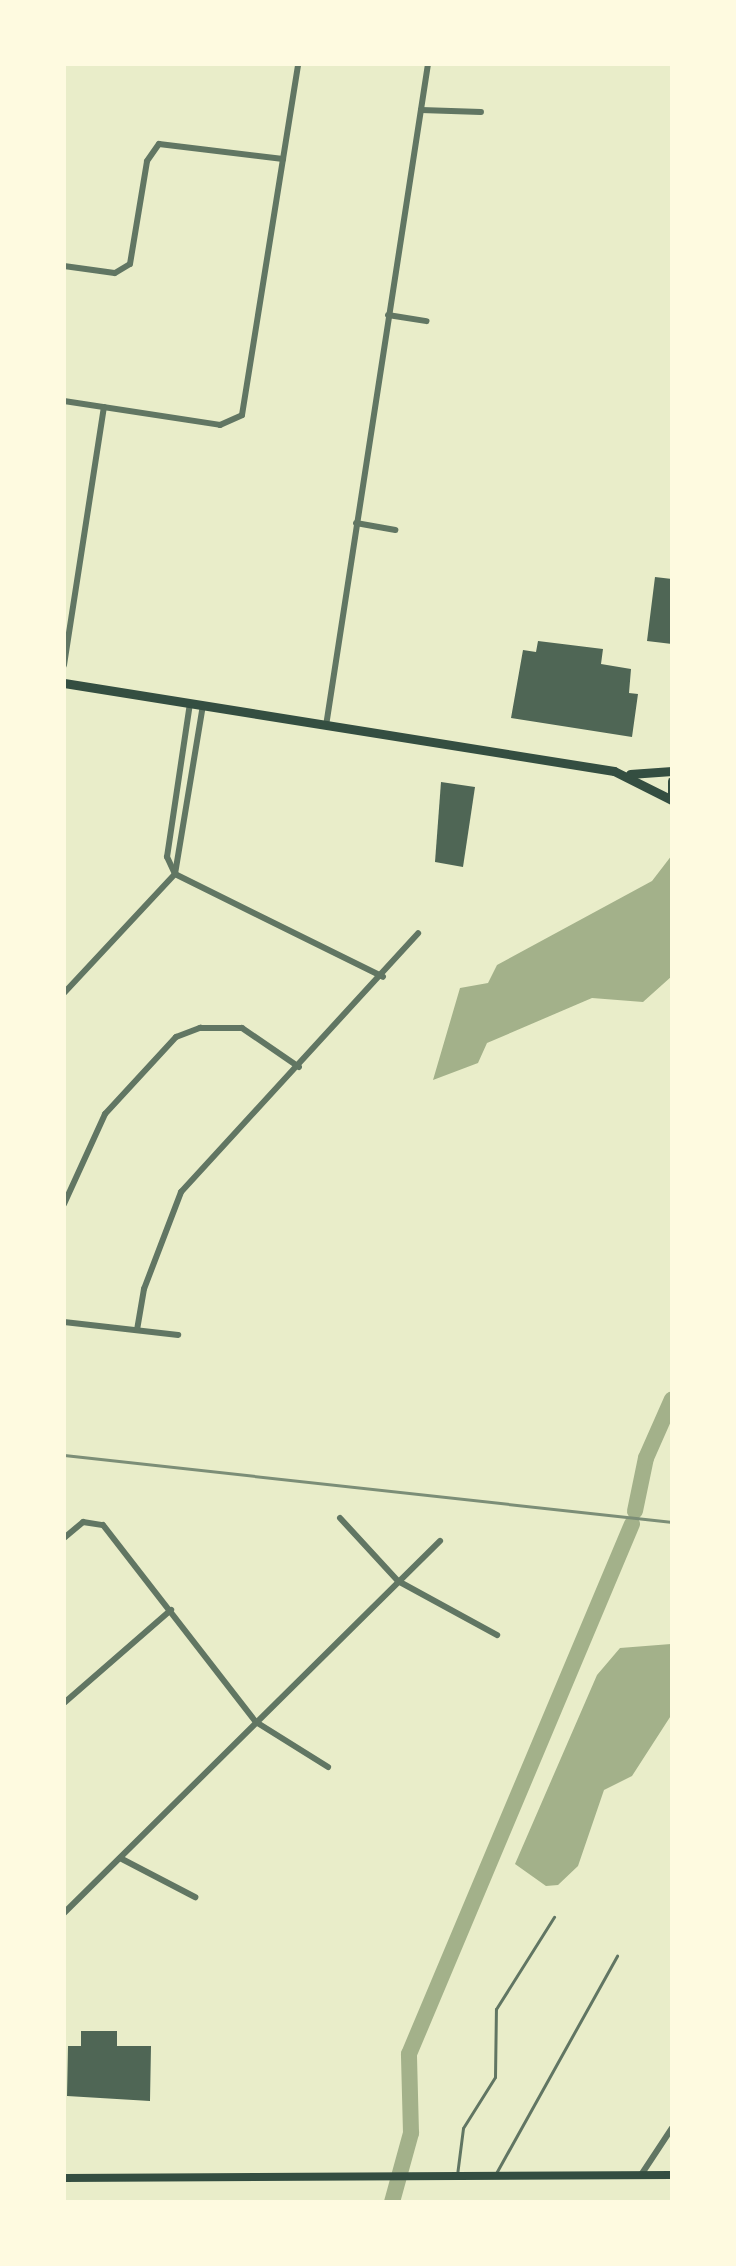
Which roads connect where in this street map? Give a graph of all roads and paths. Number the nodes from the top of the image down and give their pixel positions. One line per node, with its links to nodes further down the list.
1 (298, 64): 5 (street)
2 (428, 64): 3 (street)
3 (421, 110): 4 (street); 7 (street)
4 (481, 112)
5 (283, 159): 6 (street); 10 (street)
6 (64, 266)
7 (388, 315): 8 (street); 11 (street)
8 (427, 321)
9 (64, 401): 10 (street)
10 (104, 407): 13 (street)
11 (356, 523): 12 (street); 17 (street)
12 (395, 530)
13 (64, 665)
14 (64, 683): 15 (main road)
15 (190, 703): 16 (main road); 22 (street)
16 (203, 705): 17 (main road); 22 (street)
17 (326, 726): 19 (main road)
18 (672, 771): 19 (main road)
19 (627, 774): 21 (main road)
20 (672, 781): 21 (main road)
21 (672, 800)
22 (175, 874): 24 (street); 25 (street)
23 (418, 933): 24 (street)
24 (383, 977): 26 (street)
25 (64, 993)
26 (299, 1067): 27 (street); 29 (street)
27 (64, 1204)
28 (64, 1322): 29 (street)
29 (137, 1330): 30 (street)
30 (178, 1335)
31 (340, 1518): 34 (street)
32 (64, 1538): 35 (street)
33 (440, 1541): 34 (street)
34 (398, 1581): 36 (street); 38 (street)
35 (171, 1610): 37 (street); 38 (street)
36 (497, 1635)
37 (64, 1703)
38 (256, 1722): 39 (street); 40 (street)
39 (328, 1767)
40 (120, 1858): 41 (street); 42 (street)
41 (195, 1897)
42 (64, 1913)
43 (554, 1917): 46 (lane)
44 (617, 1956): 47 (lane)
45 (672, 2128): 48 (street)
46 (457, 2175): 47 (main road); 50 (main road)
47 (495, 2175): 48 (main road)
48 (641, 2175): 49 (main road)
49 (672, 2175)
50 (64, 2178)

